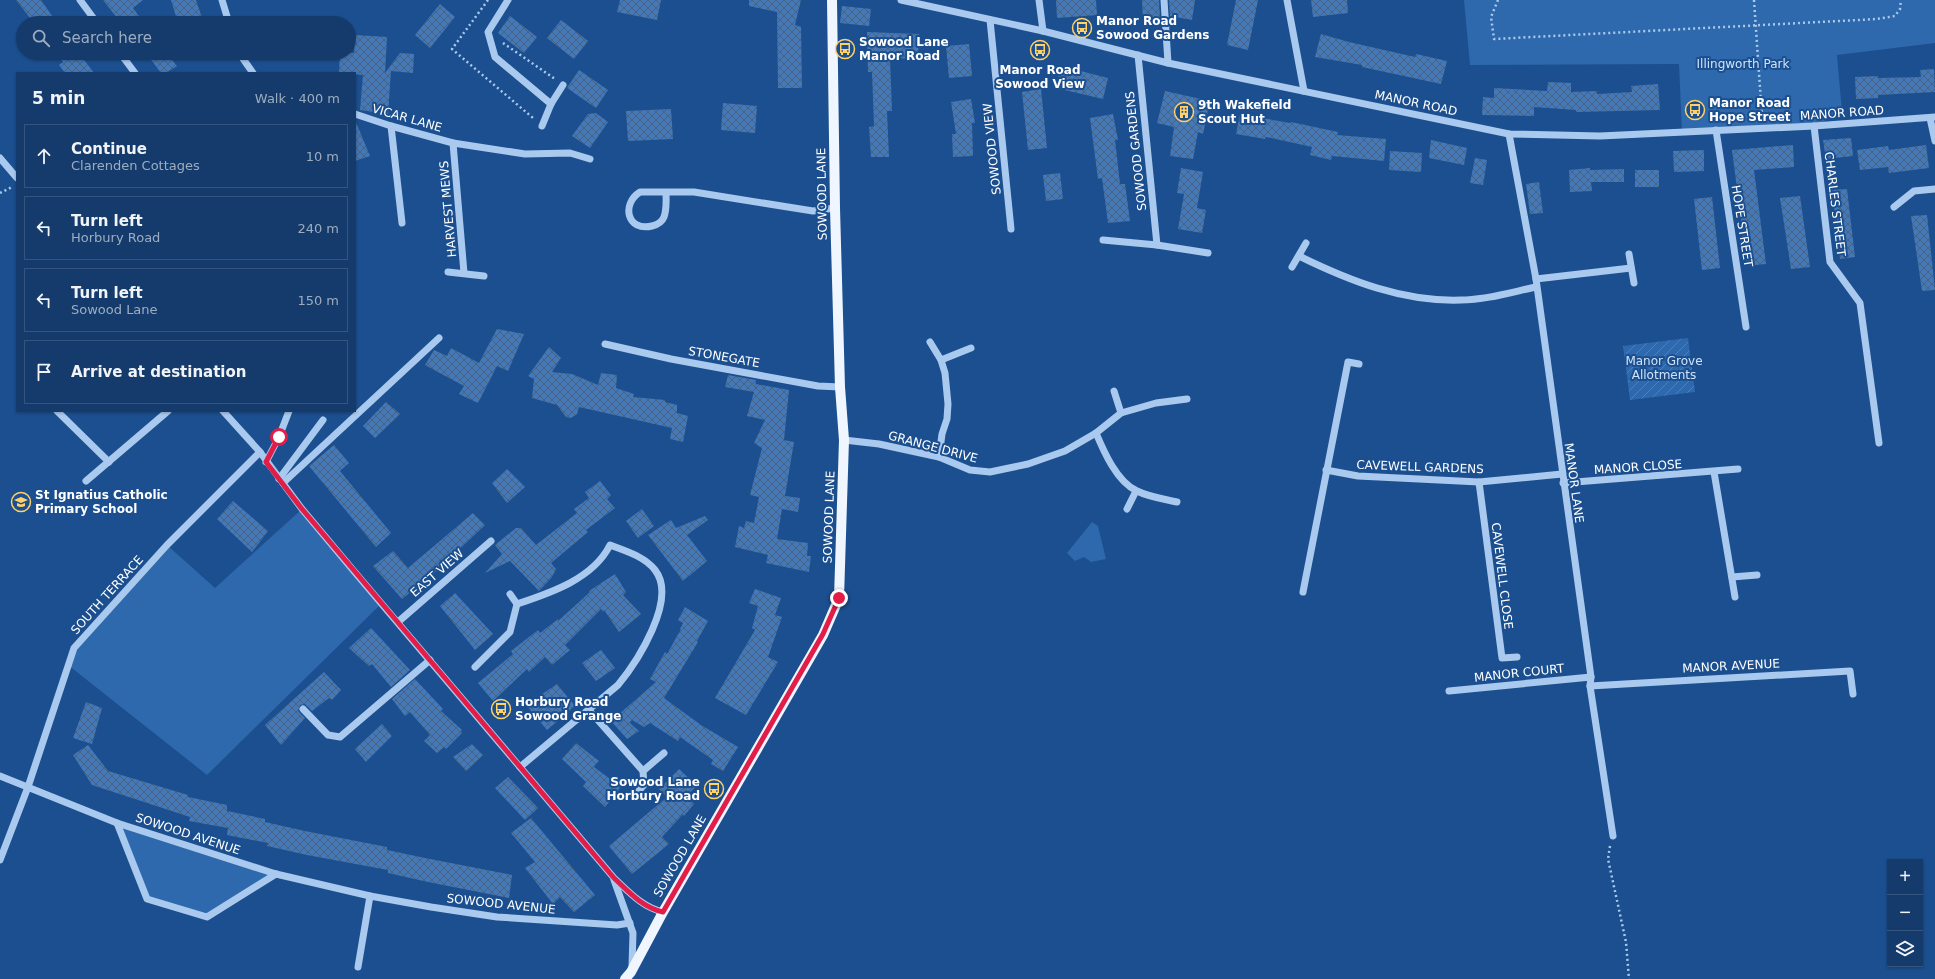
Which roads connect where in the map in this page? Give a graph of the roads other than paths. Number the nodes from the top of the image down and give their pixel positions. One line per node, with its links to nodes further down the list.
1 (80, 0): 10 (street)
2 (222, 0): 11 (street)
3 (508, 0): 22 (street)
4 (832, 0): 38 (main road, SOWOOD LANE)
5 (902, 0): 9 (street, MANOR ROAD)
6 (1039, 0): 13 (street)
7 (1164, 0): 17 (street)
8 (1288, 0): 21 (street)
9 (917, 2): 12 (street, MANOR ROAD)
10 (92, 16)
11 (227, 16)
12 (990, 20): 13 (street, MANOR ROAD); 40 (street, SOWOOD VIEW)
13 (1043, 31): 14 (street, MANOR ROAD)
14 (1138, 55): 17 (street, MANOR ROAD); 43 (street, SOWOOD GARDENS)
15 (125, 60): 18 (street)
16 (244, 60): 19 (street)
17 (1168, 63): 21 (street, MANOR ROAD)
18 (134, 72)
19 (252, 72)
20 (563, 85): 22 (street)
21 (1304, 91): 29 (street, MANOR ROAD)
22 (551, 104): 26 (street)
23 (356, 114): 25 (street, VICAR LANE)
24 (1933, 118): 27 (street, MANOR ROAD); 30 (street)
25 (390, 126): 31 (street, VICAR LANE); 39 (street)
26 (542, 126)
27 (1814, 126): 28 (street, MANOR ROAD); 73 (street, CHARLES STREET)
28 (1716, 130): 29 (street, MANOR ROAD); 55 (street, HOPE STREET)
29 (1509, 134): 52 (street, MANOR LANE)
30 (1935, 141)
31 (453, 142): 33 (street, VICAR LANE); 50 (street, HARVEST MEWS)
32 (0, 158): 34 (street)
33 (590, 159)
34 (16, 177)
35 (1935, 189): 37 (street)
36 (666, 192): 36 (street); 38 (street)
37 (1894, 207)
38 (835, 208): 62 (main road, SOWOOD LANE)
39 (402, 223)
40 (1011, 228)
41 (1103, 240): 43 (street)
42 (1306, 243): 46 (street)
43 (1157, 245): 44 (street)
44 (1208, 253)
45 (1630, 254): 48 (street)
46 (1299, 256): 47 (street); 54 (street)
47 (1292, 267)
48 (1631, 268): 52 (street); 53 (street)
49 (448, 272): 50 (street, HARVEST MEWS)
50 (464, 273): 51 (street, HARVEST MEWS)
51 (484, 276)
52 (1536, 279): 54 (street, MANOR LANE)
53 (1634, 282)
54 (1536, 287): 81 (street, MANOR LANE)
55 (1746, 327)
56 (439, 338): 83 (street)
57 (930, 342): 60 (street)
58 (605, 344): 62 (street, STONEGATE)
59 (971, 348): 60 (street)
60 (941, 360): 75 (street)
61 (1359, 364): 79 (street)
62 (840, 387): 72 (main road, SOWOOD LANE)
63 (1114, 391): 69 (street)
64 (1187, 399): 69 (street, GRANGE DRIVE)
65 (58, 412): 76 (street)
66 (167, 412): 76 (street)
67 (224, 412): 74 (street)
68 (289, 412): 77 (street)
69 (1121, 413): 71 (street, GRANGE DRIVE)
70 (323, 420): 83 (street)
71 (1096, 433): 75 (street, GRANGE DRIVE); 86 (street)
72 (844, 440): 75 (street, GRANGE DRIVE); 118 (main road, SOWOOD LANE)
73 (1878, 443)
74 (260, 452): 77 (street); 110 (street, SOUTH TERRACE)
75 (939, 457)
76 (108, 462): 82 (street)
77 (266, 462): 83 (street)
78 (1738, 469): 80 (street, MANOR CLOSE)
79 (1326, 470): 84 (street, CAVEWELL GARDENS); 92 (street)
80 (1714, 472): 85 (street, MANOR CLOSE); 91 (street)
81 (1562, 474): 84 (street, CAVEWELL GARDENS); 85 (street, MANOR LANE)
82 (86, 481)
83 (281, 481): 96 (street)
84 (1479, 482): 97 (street, CAVEWELL CLOSE)
85 (1563, 484): 100 (street, MANOR LANE)
86 (1136, 491): 87 (street); 88 (street)
87 (1176, 502)
88 (1127, 509)
89 (491, 541): 96 (street, EAST VIEW)
90 (1757, 575): 91 (street)
91 (1732, 577): 94 (street)
92 (1303, 592)
93 (510, 594): 95 (street)
94 (1735, 597)
95 (517, 604): 99 (street); 105 (street)
96 (398, 622): 98 (street)
97 (1516, 657)
98 (430, 660): 104 (street); 107 (street)
99 (475, 667)
100 (1590, 677): 101 (street, MANOR LANE); 102 (street, MANOR COURT)
101 (1590, 686): 103 (street, MANOR AVENUE); 113 (street, MANOR LANE)
102 (1449, 691)
103 (1853, 694)
104 (303, 709)
105 (589, 710): 107 (street); 108 (street)
106 (664, 753): 108 (street)
107 (520, 767): 116 (street)
108 (643, 771): 111 (street)
109 (0, 776): 110 (street, SOWOOD AVENUE)
110 (28, 787): 112 (street, SOWOOD AVENUE); 114 (street)
111 (635, 795)
112 (117, 823): 115 (street, SOWOOD AVENUE); 115 (street, SOWOOD AVENUE)
113 (1614, 836)
114 (0, 860)
115 (276, 874): 117 (street, SOWOOD AVENUE)
116 (614, 878): 118 (street); 119 (street)
117 (370, 896): 119 (street, SOWOOD AVENUE); 120 (street)
118 (663, 912): 121 (main road, SOWOOD LANE)
119 (630, 923): 121 (street)
120 (358, 968)
121 (628, 975)

